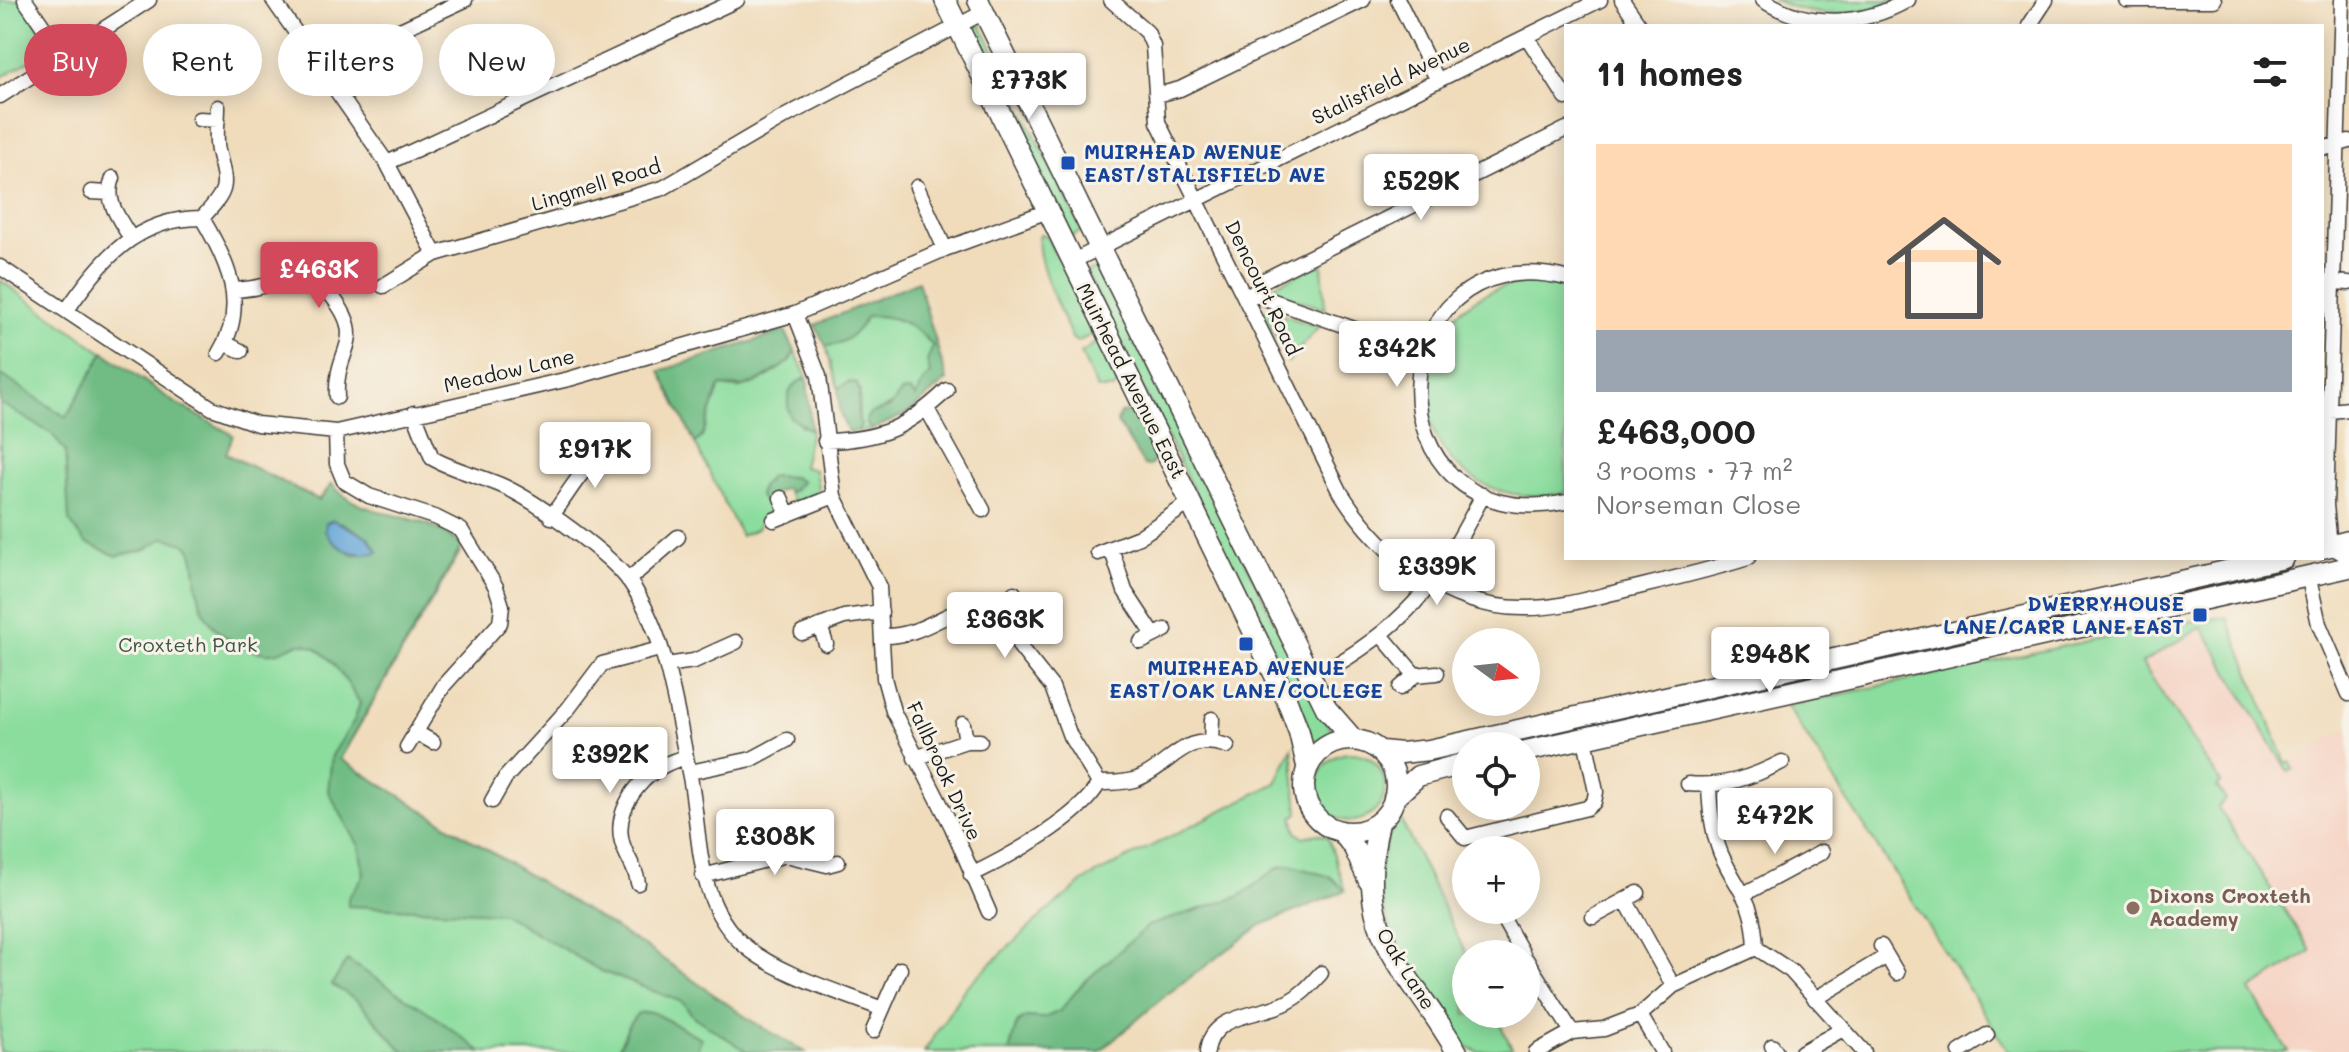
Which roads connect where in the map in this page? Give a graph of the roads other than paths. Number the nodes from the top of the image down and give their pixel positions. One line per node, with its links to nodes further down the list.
1 (25, 0): 20 (street)
2 (149, 0): 21 (street)
3 (273, 0): 22 (street)
4 (465, 0): 23 (street)
5 (737, 0): 37 (street)
6 (945, 0): 26 (street, Muirhead Avenue East)
7 (1111, 0): 30 (street, Dencourt Road)
8 (1363, 0): 19 (street)
9 (1398, 0): 29 (street)
10 (1600, 0): 27 (street, Stalisfield Avenue)
11 (1622, 0): 24 (street)
12 (1763, 0): 13 (street)
13 (1908, 0)
14 (2046, 0): 25 (street)
15 (2126, 0): 16 (street)
16 (2214, 0)
17 (2342, 0): 36 (street)
18 (981, 6): 26 (street, Lingmell Road); 46 (street, Muirhead Avenue East)
19 (1335, 6): 30 (street)
20 (41, 24)
21 (113, 24)
22 (290, 24)
23 (413, 24)
24 (1639, 24)
25 (2030, 24)
26 (958, 25): 43 (street, Muirhead Avenue East); 48 (street, Lingmell Road)
27 (1527, 37): 29 (street, Stalisfield Avenue); 31 (street)
28 (24, 81): 32 (street)
29 (1438, 81): 42 (street, Stalisfield Avenue)
30 (1157, 95): 42 (street, Dencourt Road)
31 (1564, 95)
32 (0, 96)
33 (340, 96): 37 (street)
34 (199, 119): 44 (street)
35 (1564, 130): 56 (street)
36 (2343, 143): 52 (street)
37 (387, 163): 48 (street)
38 (113, 178): 41 (street)
39 (917, 187): 47 (street)
40 (91, 192): 41 (street)
41 (109, 193): 45 (street)
42 (1196, 198): 46 (street, Stalisfield Avenue); 56 (street, Dencourt Road)
43 (1048, 211): 47 (street, Meadow Lane); 49 (street, Muirhead Avenue East)
44 (202, 218): 45 (street); 55 (street)
45 (130, 237): 57 (street)
46 (1100, 247): 49 (street, Stalisfield Avenue); 110 (street, Muirhead Avenue East)
47 (945, 249): 58 (street, Meadow Lane)
48 (435, 254): 54 (street, Lingmell Road)
49 (1071, 262): 73 (street, Muirhead Avenue East)
50 (0, 267): 57 (street, Meadow Lane)
51 (1564, 278): 60 (street)
52 (2328, 282): 53 (street); 65 (street)
53 (2349, 283)
54 (383, 286)
55 (236, 290): 59 (street); 61 (street)
56 (1249, 295): 60 (street); 87 (street, Dencourt Road)
57 (67, 310): 67 (street, Meadow Lane)
58 (795, 314): 66 (street, Meadow Lane); 68 (street, Fallbrook Drive)
59 (241, 351)
60 (1421, 352): 70 (street)
61 (320, 380)
62 (947, 390): 63 (street)
63 (927, 409): 68 (street); 75 (street)
64 (2349, 409): 65 (street)
65 (2325, 412): 78 (street)
66 (414, 413): 67 (street, Meadow Lane); 76 (street)
67 (336, 432): 107 (street)
68 (825, 441): 71 (street, Fallbrook Drive)
69 (630, 442): 76 (street)
70 (1483, 495): 74 (street); 87 (street)
71 (834, 496): 72 (street); 90 (street, Fallbrook Drive)
72 (781, 498)
73 (1191, 502): 94 (street); 120 (street, Muirhead Avenue East)
74 (1564, 502)
75 (961, 509)
76 (551, 517): 86 (street)
77 (678, 537): 86 (street)
78 (2334, 545): 79 (street)
79 (2349, 557)
80 (1740, 560): 87 (street, Dencourt Road)
81 (2275, 560): 116 (street)
82 (2281, 560): 85 (street)
83 (2323, 560): 85 (street)
84 (2349, 567): 85 (street)
85 (2309, 579): 104 (street); 108 (street)
86 (628, 580): 98 (street)
87 (1434, 583): 95 (street)
88 (1014, 593): 89 (street)
89 (1003, 609): 93 (street); 122 (street)
90 (881, 612): 91 (street); 93 (street, Fallbrook Drive)
91 (820, 626): 92 (street); 97 (street)
92 (802, 633)
93 (882, 636): 117 (street, Fallbrook Drive)
94 (1153, 636)
95 (1382, 636): 100 (street); 102 (street)
96 (736, 642): 99 (street)
97 (826, 644)
98 (660, 649): 99 (street); 125 (street)
99 (666, 665): 119 (street)
100 (1334, 666)
101 (1437, 673): 102 (street)
102 (1415, 675): 103 (street)
103 (1400, 688)
104 (2349, 694)
105 (1212, 719): 111 (street)
106 (963, 724): 117 (street)
107 (415, 732): 112 (street); 114 (street)
108 (1585, 739): 115 (street); 127 (street)
109 (787, 740): 119 (street)
110 (1354, 740): 116 (street); 120 (street)
111 (1211, 741): 113 (street); 122 (street)
112 (433, 742)
113 (1227, 746)
114 (407, 747)
115 (1540, 748)
116 (1382, 751): 126 (street)
117 (915, 758): 132 (street, Fallbrook Drive)
118 (1782, 762): 124 (street)
119 (688, 765): 133 (street); 135 (street)
120 (1307, 766): 129 (street)
121 (1452, 767): 126 (street)
122 (1099, 783): 132 (street)
123 (1688, 784): 124 (street)
124 (1709, 786): 136 (street)
125 (500, 798)
126 (1394, 798): 128 (street)
127 (1447, 816)
128 (1379, 823): 129 (street); 134 (street, Oak Lane)
129 (1341, 831): 134 (street, Oak Lane)
130 (1822, 852): 136 (street)
131 (838, 862): 133 (street)
132 (971, 875): 137 (street, Fallbrook Drive)
133 (703, 876): 146 (street)
134 (1369, 881): 153 (street, Oak Lane)
135 (638, 883)
136 (1746, 893): 139 (street)
137 (989, 912)
138 (1593, 917): 144 (street)
139 (1756, 948): 144 (street); 145 (street)
140 (900, 969): 146 (street)
141 (1321, 973): 152 (street)
142 (1897, 973): 145 (street)
143 (1540, 980): 150 (street)
144 (1673, 986): 147 (street)
145 (1815, 999): 148 (street)
146 (882, 1009): 149 (street)
147 (1640, 1015): 150 (street); 155 (street)
148 (1843, 1029): 156 (street); 157 (street)
149 (873, 1031)
150 (1572, 1032): 154 (street)
151 (1987, 1035): 158 (street)
152 (1207, 1052)
153 (1457, 1052)
154 (1536, 1052)
155 (1662, 1052)
156 (1802, 1052)
157 (1864, 1052)
158 (1960, 1052)

